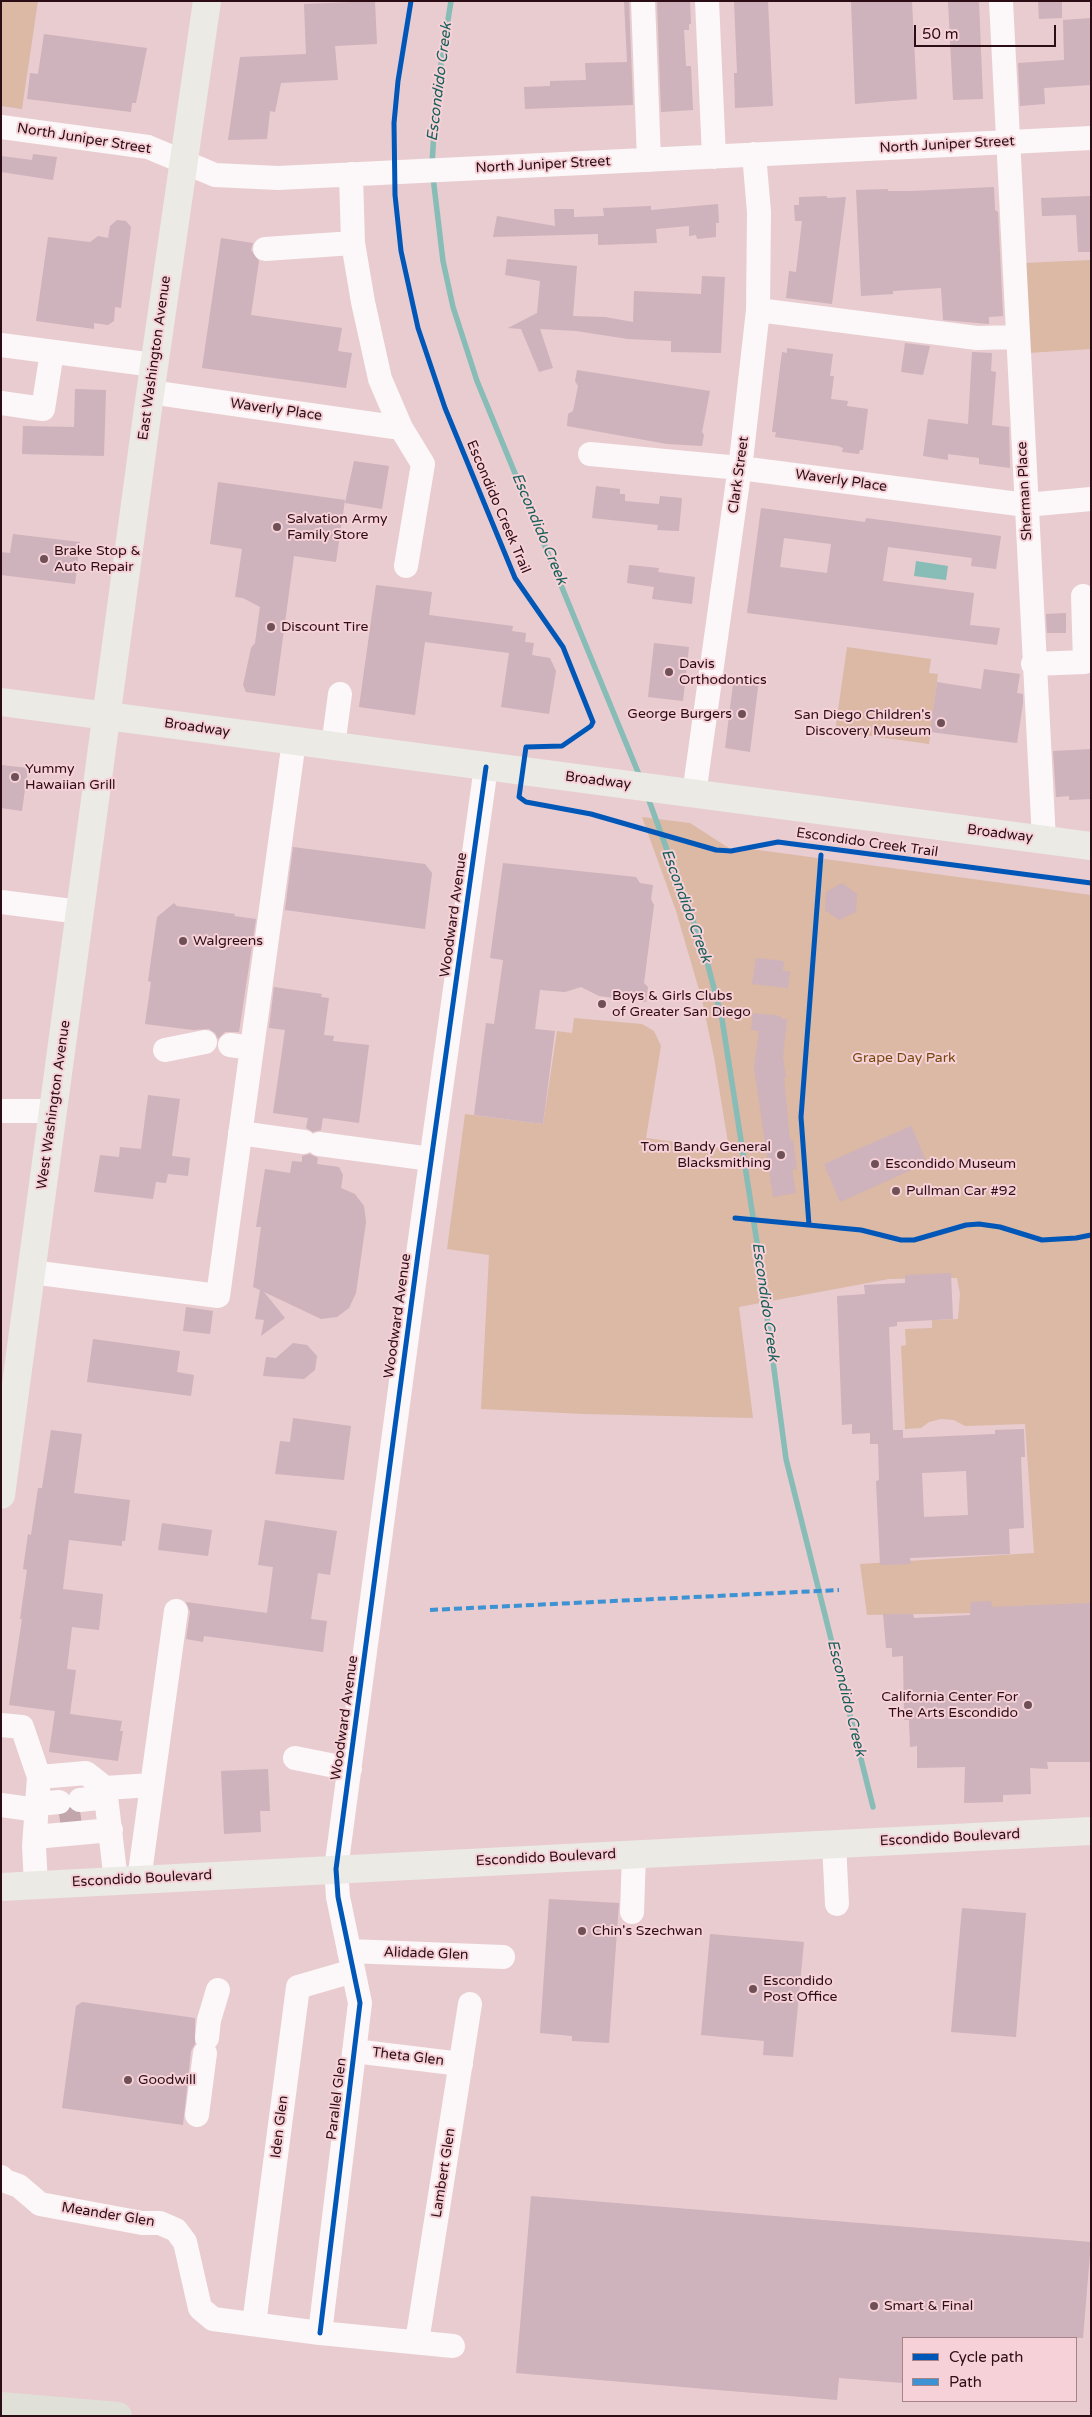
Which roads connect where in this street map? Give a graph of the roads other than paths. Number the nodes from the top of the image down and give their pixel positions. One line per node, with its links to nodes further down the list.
1 (207, 1): 11 (main road, East Washington Avenue)
2 (643, 1): 10 (street)
3 (707, 1): 9 (street)
4 (1001, 1): 7 (street, Sherman Place)
5 (1, 127): 11 (street, North Juniper Street)
6 (1091, 138): 7 (street, North Juniper Street)
7 (1008, 142): 8 (street, North Juniper Street); 16 (street, Sherman Place)
8 (754, 154): 9 (street, North Juniper Street); 15 (street, Clark Street)
9 (714, 157): 10 (street, North Juniper Street)
10 (649, 160): 12 (street, North Juniper Street)
11 (182, 161): 12 (street, North Juniper Street); 19 (main road, East Washington Avenue)
12 (350, 174): 13 (street)
13 (353, 243): 14 (street); 21 (street)
14 (265, 249)
15 (758, 310): 16 (street); 23 (street, Clark Street)
16 (1017, 337): 25 (street, Sherman Place)
17 (1, 345): 18 (street, Waverly Place)
18 (52, 352): 19 (street, Waverly Place); 20 (street)
19 (152, 379): 21 (street, Waverly Place); 31 (main road, East Washington Avenue)
20 (1, 403)
21 (401, 428): 26 (street)
22 (590, 454): 23 (street, Waverly Place)
23 (740, 468): 25 (street, Waverly Place); 35 (street, Clark Street)
24 (1091, 499): 25 (street, Waverly Place)
25 (1026, 505): 28 (street, Sherman Place)
26 (406, 566)
27 (1083, 596): 28 (street)
28 (1033, 664): 36 (street, Sherman Place)
29 (340, 694): 33 (street)
30 (1, 702): 31 (main road, Broadway)
31 (106, 716): 32 (main road, Broadway); 39 (main road, West Washington Avenue)
32 (294, 741): 33 (main road, Broadway); 44 (street)
33 (333, 746): 34 (main road, Broadway)
34 (486, 767): 35 (main road, Broadway); 45 (street, Woodward Avenue)
35 (694, 794): 36 (main road, Broadway)
36 (1044, 840): 37 (main road, Broadway)
37 (1091, 846)
38 (1, 902): 39 (street)
39 (80, 912): 43 (main road, West Washington Avenue)
40 (205, 1042): 41 (street)
41 (165, 1050)
42 (1, 1111): 43 (street)
43 (53, 1111): 46 (main road, West Washington Avenue)
44 (240, 1133): 45 (street); 46 (street)
45 (431, 1159): 51 (street, Woodward Avenue)
46 (31, 1272): 47 (main road, West Washington Avenue)
47 (1, 1495)
48 (176, 1611): 53 (street)
49 (1, 1725): 52 (street)
50 (295, 1758): 51 (street)
51 (350, 1768): 60 (street, Woodward Avenue)
52 (39, 1777): 55 (street); 56 (street)
53 (152, 1785): 55 (street); 61 (street)
54 (1, 1805): 56 (street)
55 (108, 1808): 56 (street); 56 (street); 61 (street)
56 (53, 1814): 62 (street)
57 (1091, 1831): 58 (main road, Escondido Boulevard)
58 (834, 1843): 59 (main road, Escondido Boulevard); 64 (street)
59 (634, 1854): 60 (main road, Escondido Boulevard); 65 (street)
60 (336, 1869): 61 (main road, Escondido Boulevard); 67 (street, Parallel Glen)
61 (127, 1880): 62 (main road, Escondido Boulevard)
62 (36, 1885): 63 (main road, Escondido Boulevard)
63 (1, 1887)
64 (837, 1904)
65 (632, 1912)
66 (503, 1957): 67 (street, Alidade Glen)
67 (351, 1961): 70 (street, Parallel Glen); 74 (street, Iden Glen)
68 (218, 1990): 72 (street)
69 (470, 2004): 71 (street, Lambert Glen)
70 (354, 2051): 71 (street, Theta Glen); 75 (street, Parallel Glen)
71 (461, 2064): 76 (street, Lambert Glen)
72 (197, 2115)
73 (3, 2181): 74 (street, Meander Glen)
74 (254, 2324): 75 (street, Meander Glen)
75 (320, 2333): 76 (street, Meander Glen)
76 (417, 2342): 77 (street, Meander Glen)
77 (453, 2346)
78 (1, 2406): 79 (highway)
79 (118, 2416)

